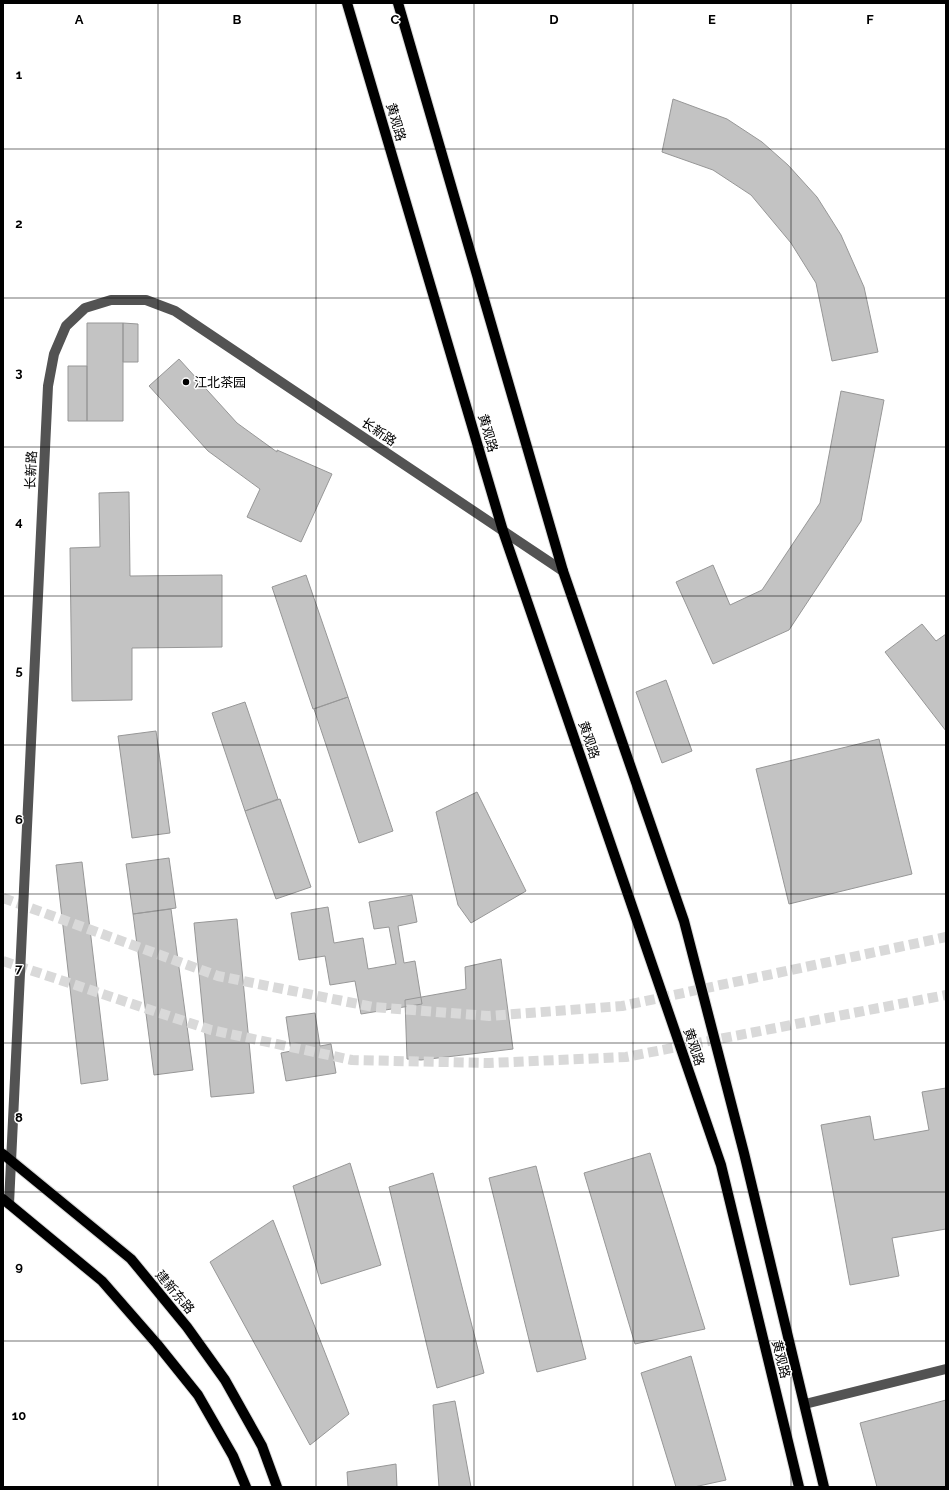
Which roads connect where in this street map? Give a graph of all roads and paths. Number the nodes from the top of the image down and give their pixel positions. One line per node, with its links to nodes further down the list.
1 (347, 3): 3 (main road, 黄观路)
2 (398, 3): 4 (main road, 黄观路)
3 (503, 530): 4 (street, 长新路); 5 (street, 长新路); 11 (main road, 黄观路)
4 (563, 571): 8 (main road, 黄观路)
5 (7, 1157): 6 (street, 长新路); 10 (main road, 建新东路)
6 (6, 1202): 9 (main road)
7 (946, 1369): 8 (street)
8 (805, 1404): 12 (main road, 黄观路)
9 (246, 1487)
10 (278, 1487)
11 (799, 1487)
12 (824, 1487)

